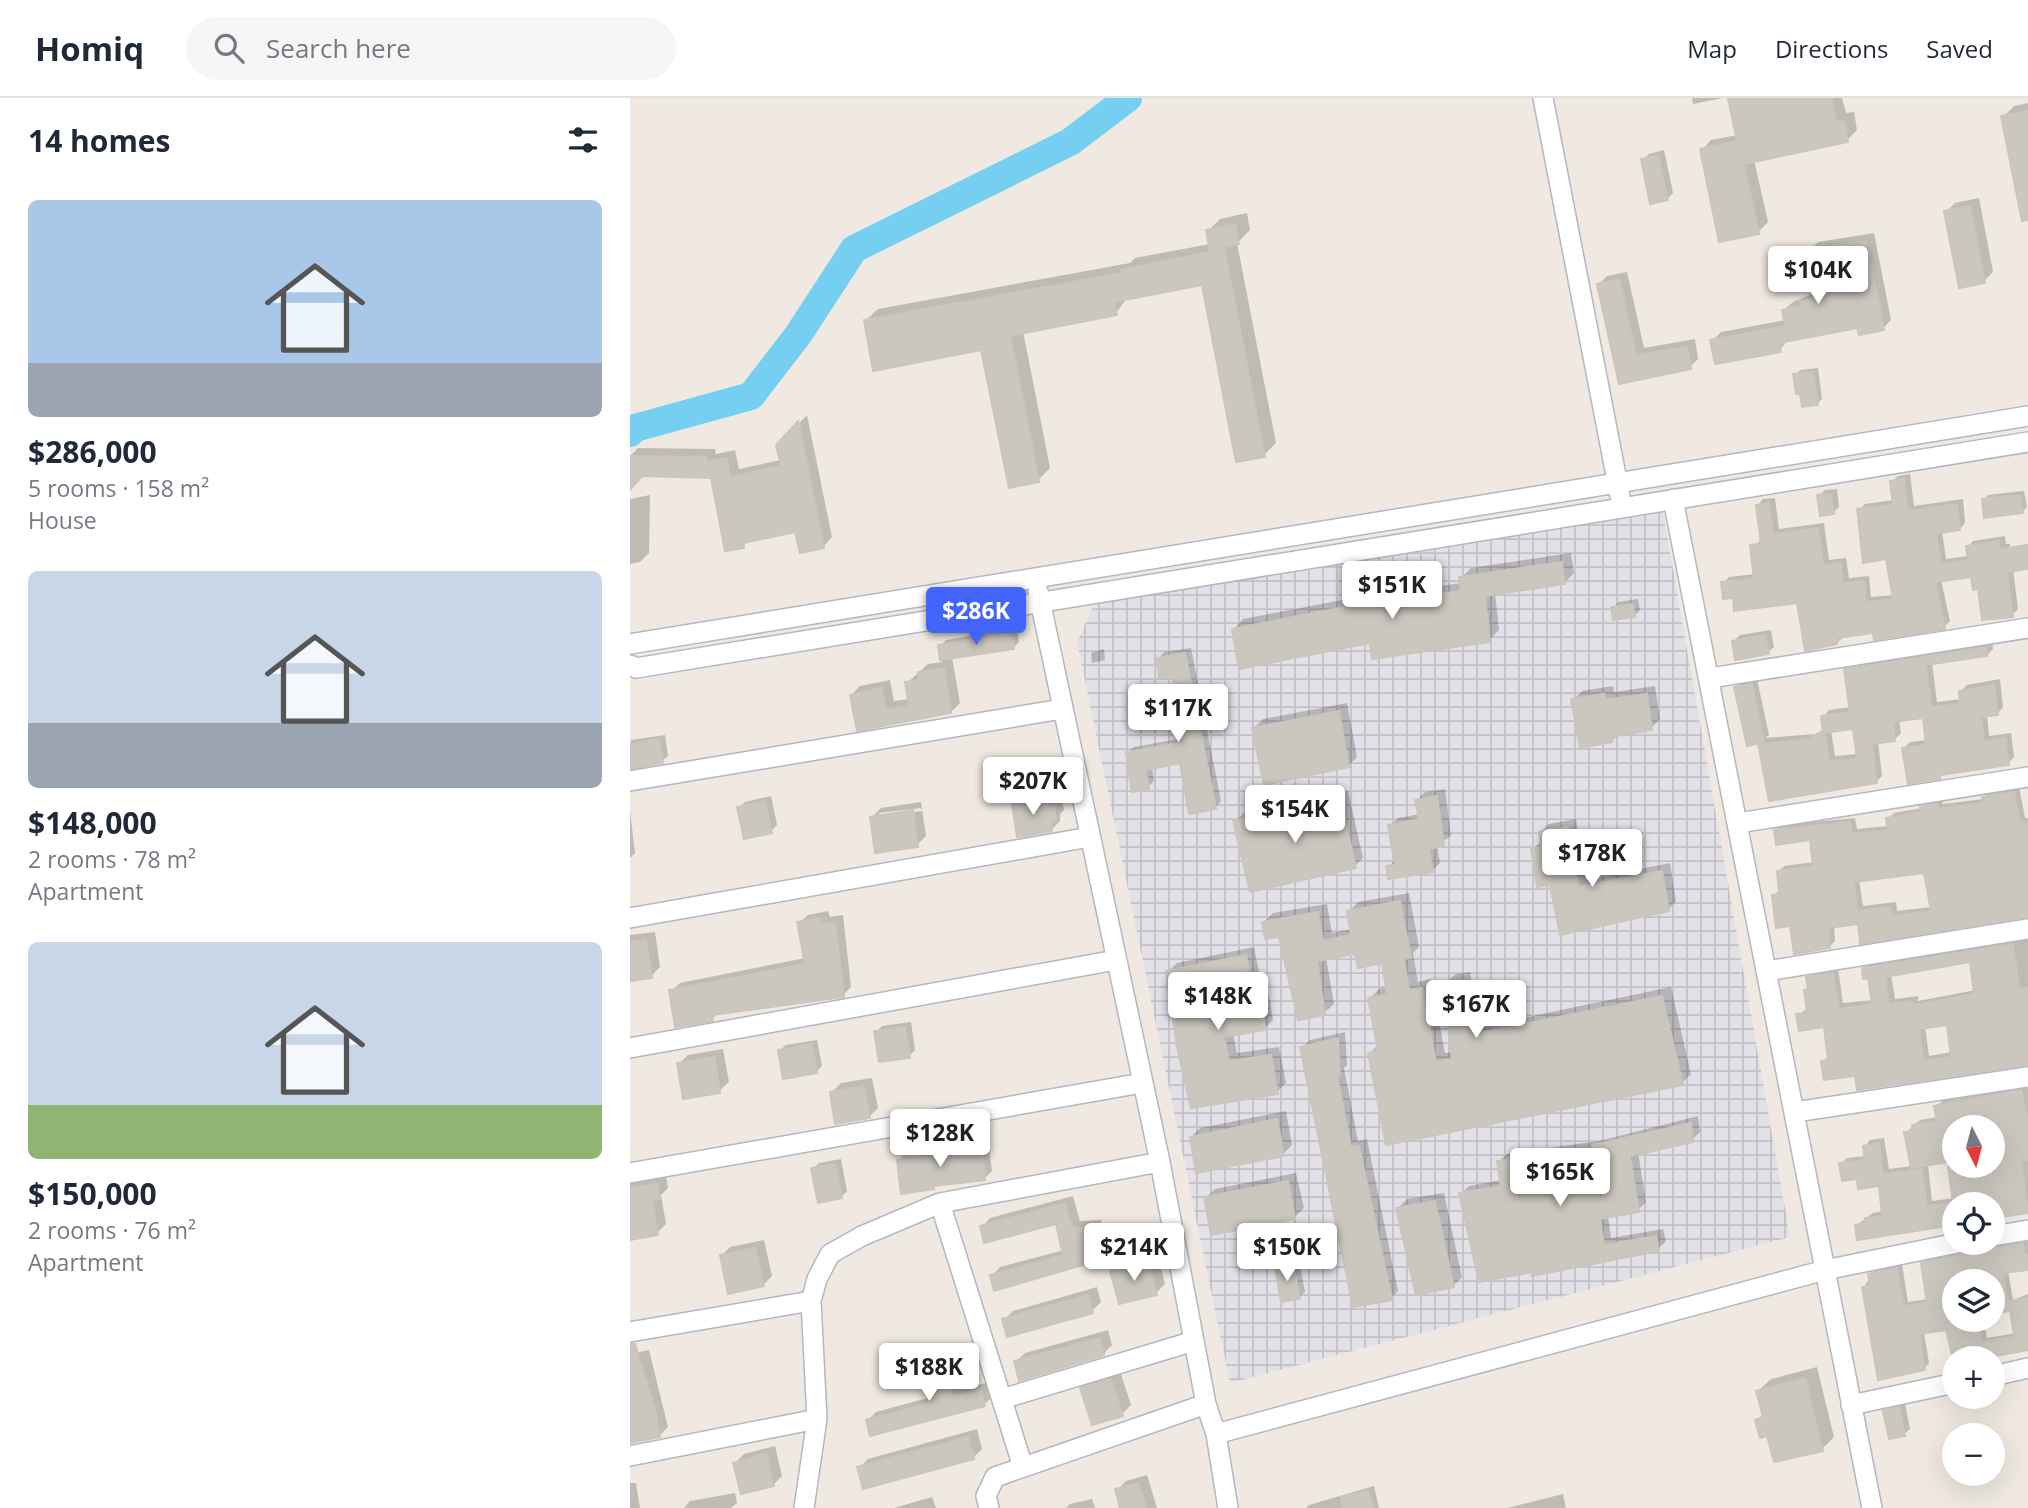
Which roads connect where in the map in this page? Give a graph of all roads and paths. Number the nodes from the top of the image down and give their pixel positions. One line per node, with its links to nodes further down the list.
1 (1543, 98): 4 (street)
2 (2028, 416): 4 (street)
3 (2028, 442): 5 (street)
4 (1618, 484): 6 (street); 7 (street)
5 (1673, 499): 6 (street); 12 (street)
6 (1622, 508): 8 (street)
7 (1035, 578): 8 (street); 10 (street)
8 (1040, 604): 11 (street); 13 (street)
9 (2028, 628): 12 (street)
10 (630, 644)
11 (630, 665)
12 (1710, 678): 16 (street)
13 (1062, 709): 15 (street); 17 (street)
14 (2028, 777): 16 (street)
15 (630, 781)
16 (1738, 823): 21 (street)
17 (1090, 837): 18 (street); 20 (street)
18 (630, 918)
19 (2028, 929): 21 (street)
20 (1116, 960): 22 (street); 24 (street)
21 (1767, 971): 25 (street)
22 (630, 1048)
23 (2028, 1077): 25 (street)
24 (1142, 1083): 26 (street); 27 (street)
25 (1795, 1112): 32 (street)
26 (1160, 1161): 28 (street); 35 (street)
27 (630, 1173)
28 (940, 1203): 33 (street); 39 (street)
29 (2028, 1230): 30 (street)
30 (2005, 1234)
31 (1942, 1246): 32 (street)
32 (1825, 1270): 41 (street); 43 (street)
33 (811, 1301): 34 (street); 42 (street)
34 (630, 1332)
35 (1194, 1341): 39 (street); 40 (street)
36 (2028, 1368): 37 (street)
37 (2005, 1373)
38 (1942, 1386): 41 (street)
39 (1002, 1399): 45 (street)
40 (1206, 1404): 43 (street); 45 (street)
41 (1851, 1405): 49 (street)
42 (817, 1419): 44 (street); 46 (street)
43 (1216, 1434): 48 (street)
44 (630, 1456)
45 (1023, 1467): 47 (street)
46 (804, 1508)
47 (989, 1508)
48 (1228, 1508)
49 (1872, 1508)

